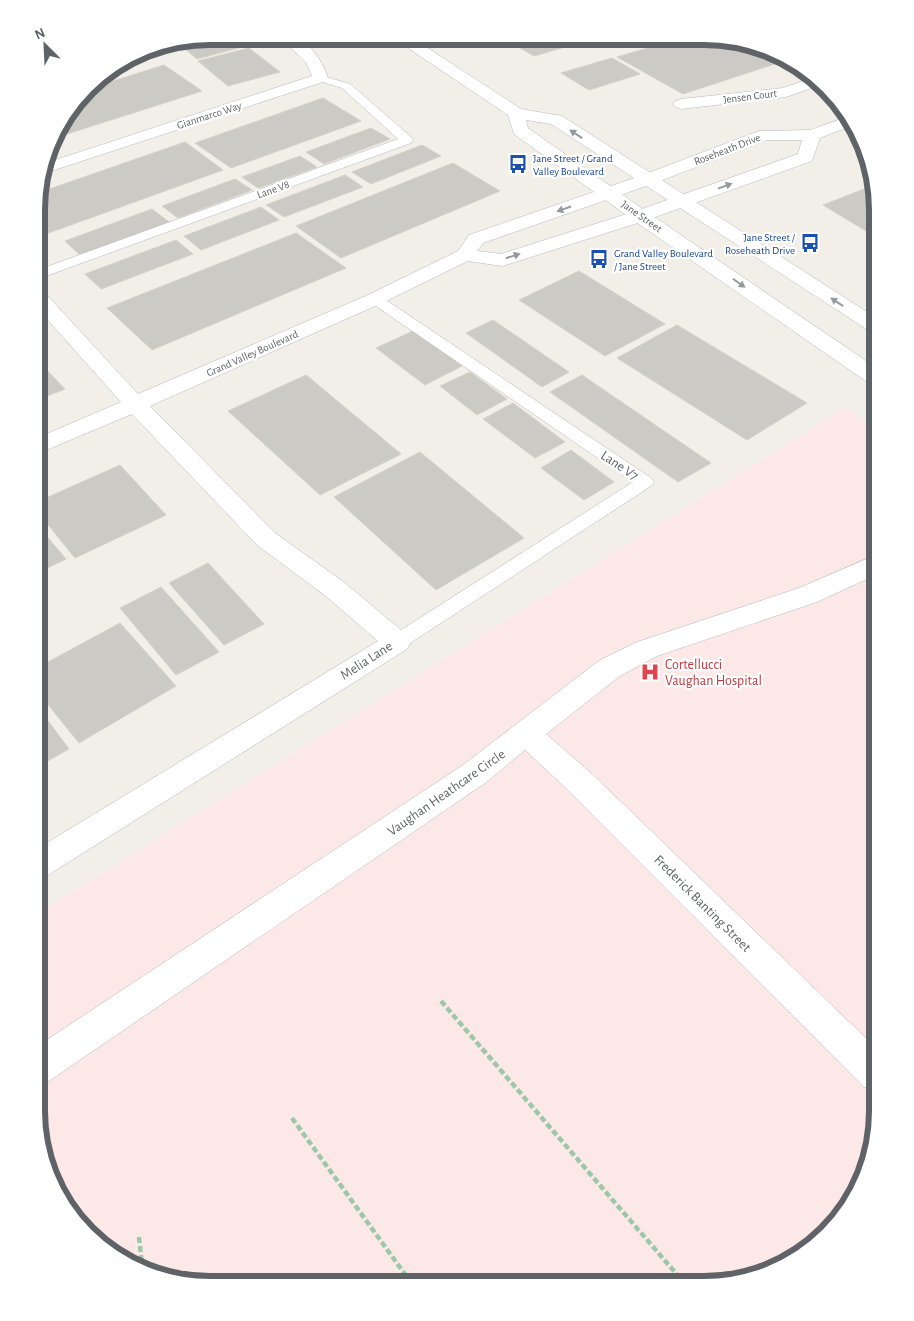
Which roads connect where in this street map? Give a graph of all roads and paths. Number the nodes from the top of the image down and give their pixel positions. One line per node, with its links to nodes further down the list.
1 (296, 45): 3 (street)
2 (413, 45): 6 (street, Jane Street)
3 (320, 78): 9 (street, Gianmarco Way); 15 (lane, Lane V8)
4 (810, 83): 5 (street, Jensen Court)
5 (681, 104)
6 (516, 114): 10 (street, Jane Street, one-way to 6); 11 (street, Jane Street)
7 (844, 123): 8 (street, Roseheath Drive)
8 (812, 135): 10 (street, Roseheath Drive); 12 (street, one-way to 8)
9 (51, 167)
10 (646, 180): 11 (street, Grand Valley Boulevard); 12 (street, Jane Street)
11 (610, 193): 13 (street, Jane Street); 14 (street, Grand Valley Boulevard, one-way to 14)
12 (680, 202): 13 (street); 18 (street, Jane Street, one-way to 12)
13 (640, 216): 14 (street, one-way to 13); 19 (street, Jane Street, one-way to 19)
14 (465, 255): 16 (street, Grand Valley Boulevard)
15 (45, 272)
16 (375, 299): 20 (street, Grand Valley Boulevard); 23 (lane, Lane V7)
17 (45, 305): 20 (street)
18 (869, 322)
19 (869, 373)
20 (135, 404): 21 (street, Grand Valley Boulevard); 23 (street, Melia Lane)
21 (45, 444)
22 (869, 567): 24 (street, Vaughan Heathcare Circle)
23 (397, 642): 25 (street, Melia Lane)
24 (527, 734): 27 (street, Vaughan Heathcare Circle); 28 (street, Frederick Banting Street)
25 (45, 860)
26 (441, 1001): 33 (path)
27 (45, 1062)
28 (869, 1066)
29 (292, 1118): 32 (path)
30 (140, 1237): 31 (path)
31 (142, 1261)
32 (406, 1276)
33 (678, 1276)

